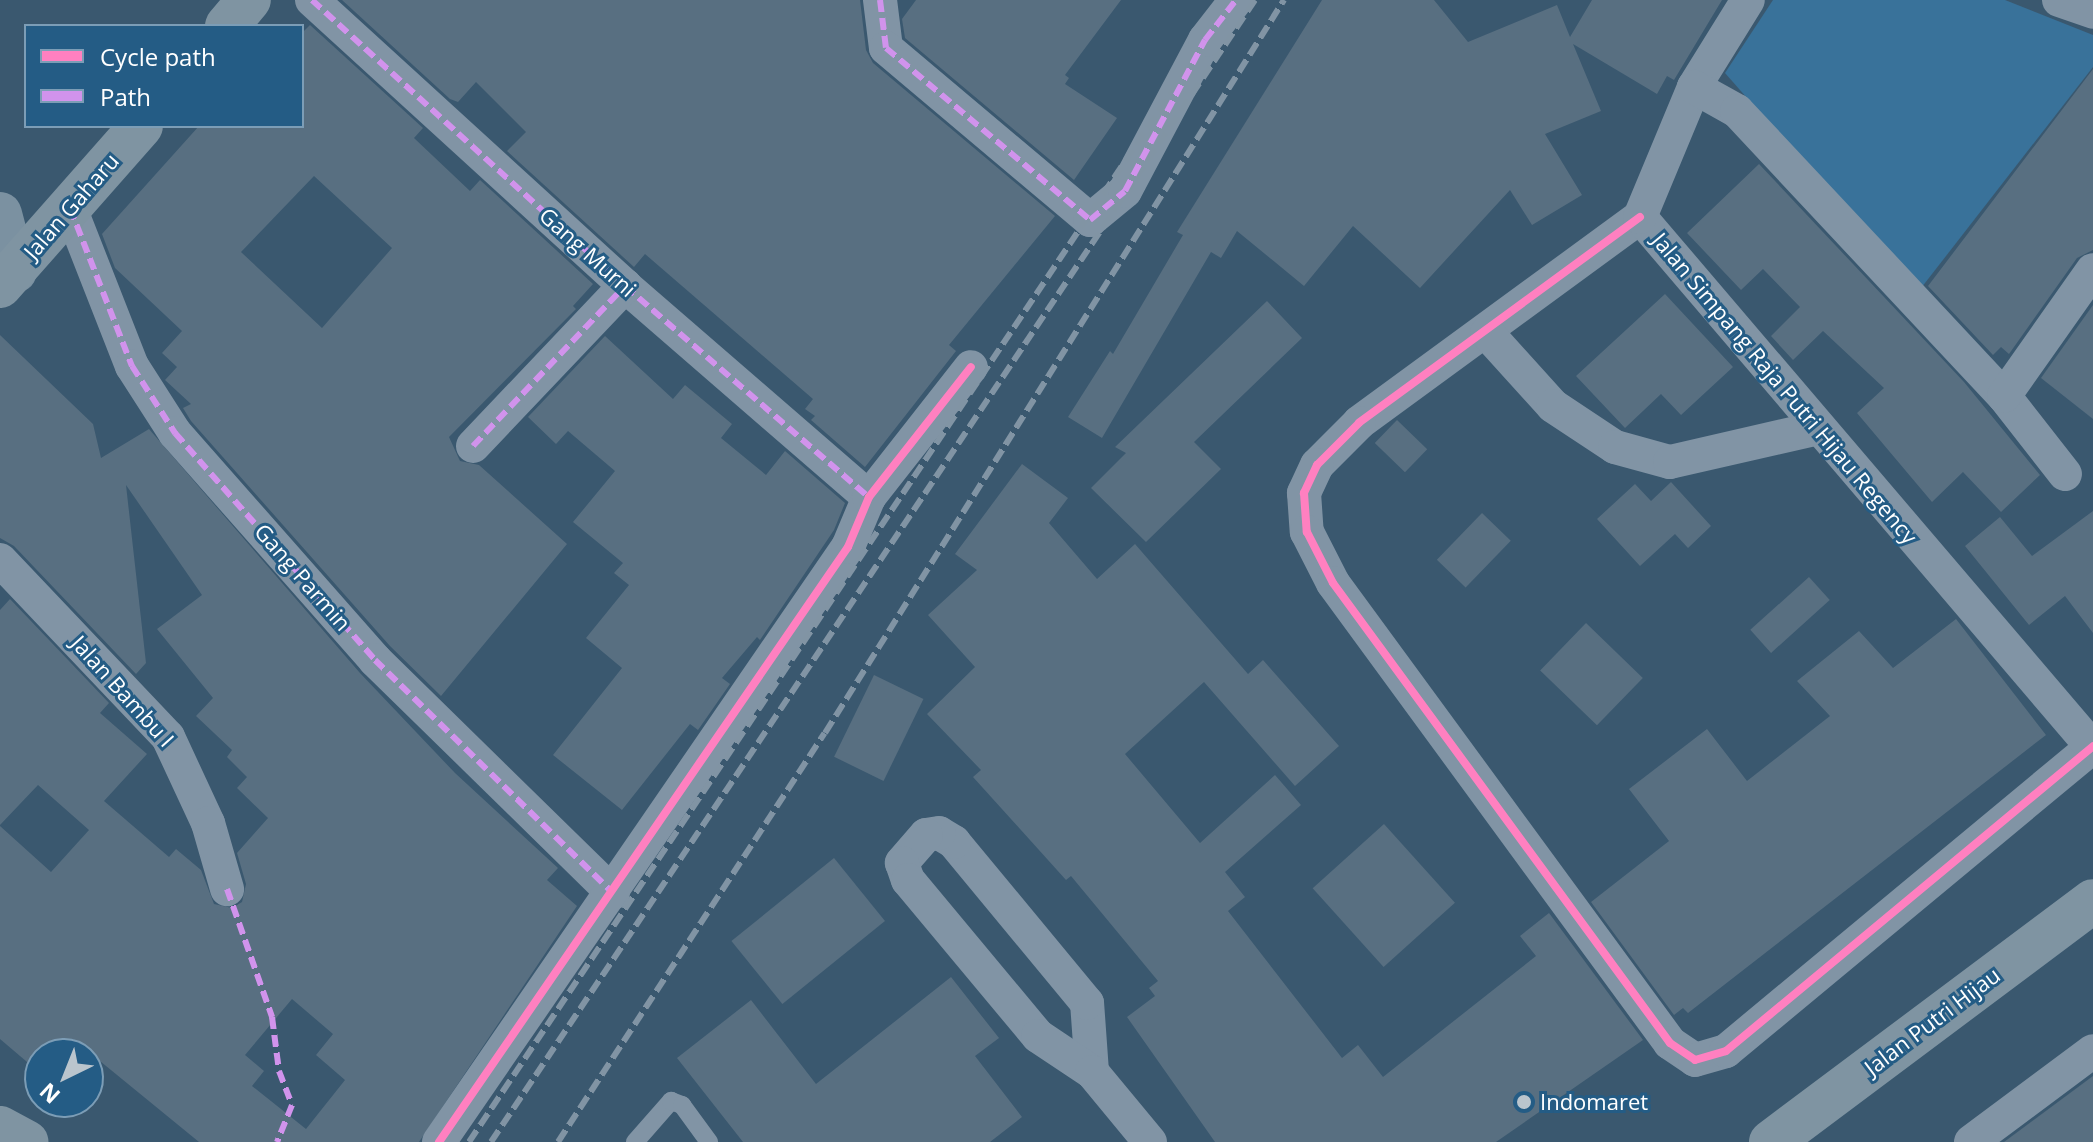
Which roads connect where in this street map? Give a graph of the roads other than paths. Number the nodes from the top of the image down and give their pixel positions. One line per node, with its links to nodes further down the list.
1 (249, 0): 8 (main road)
2 (312, 0): 16 (street, Gang Murni)
3 (880, 0): 4 (street)
4 (1236, 0)
5 (1748, 0): 9 (street, Jalan Simpang Raja Putri Hijau Regency)
6 (2059, 0): 7 (street)
7 (2093, 12)
8 (229, 24)
9 (1694, 87): 13 (street, Jalan Simpang Raja Putri Hijau Regency); 19 (street)
10 (139, 128): 11 (main road, Jalan Gaharu)
11 (69, 209): 14 (main road, Jalan Gaharu); 27 (street, Gang Parmin)
12 (0, 214): 14 (street)
13 (1640, 217): 17 (street); 20 (street, Jalan Simpang Raja Putri Hijau Regency)
14 (16, 268)
15 (2093, 270): 19 (street)
16 (625, 286): 21 (street); 23 (street, Gang Murni)
17 (1487, 333): 20 (street); 25 (street)
18 (971, 367): 23 (street)
19 (2004, 396): 22 (street)
20 (1819, 428): 25 (street, Jalan Simpang Raja Putri Hijau Regency)
21 (473, 446)
22 (2065, 474)
23 (869, 497): 27 (street)
24 (0, 560): 26 (street, Jalan Bambu I)
25 (2093, 747)
26 (227, 889)
27 (613, 893): 33 (street)
28 (2093, 901): 37 (main road, Jalan Putri Hijau)
29 (2093, 1051): 38 (street)
30 (1092, 1072): 30 (street); 36 (street)
31 (0, 1128): 32 (main road)
32 (26, 1142)
33 (439, 1142)
34 (635, 1142): 35 (lane)
35 (709, 1142)
36 (1150, 1142)
37 (1771, 1142)
38 (1971, 1142)

